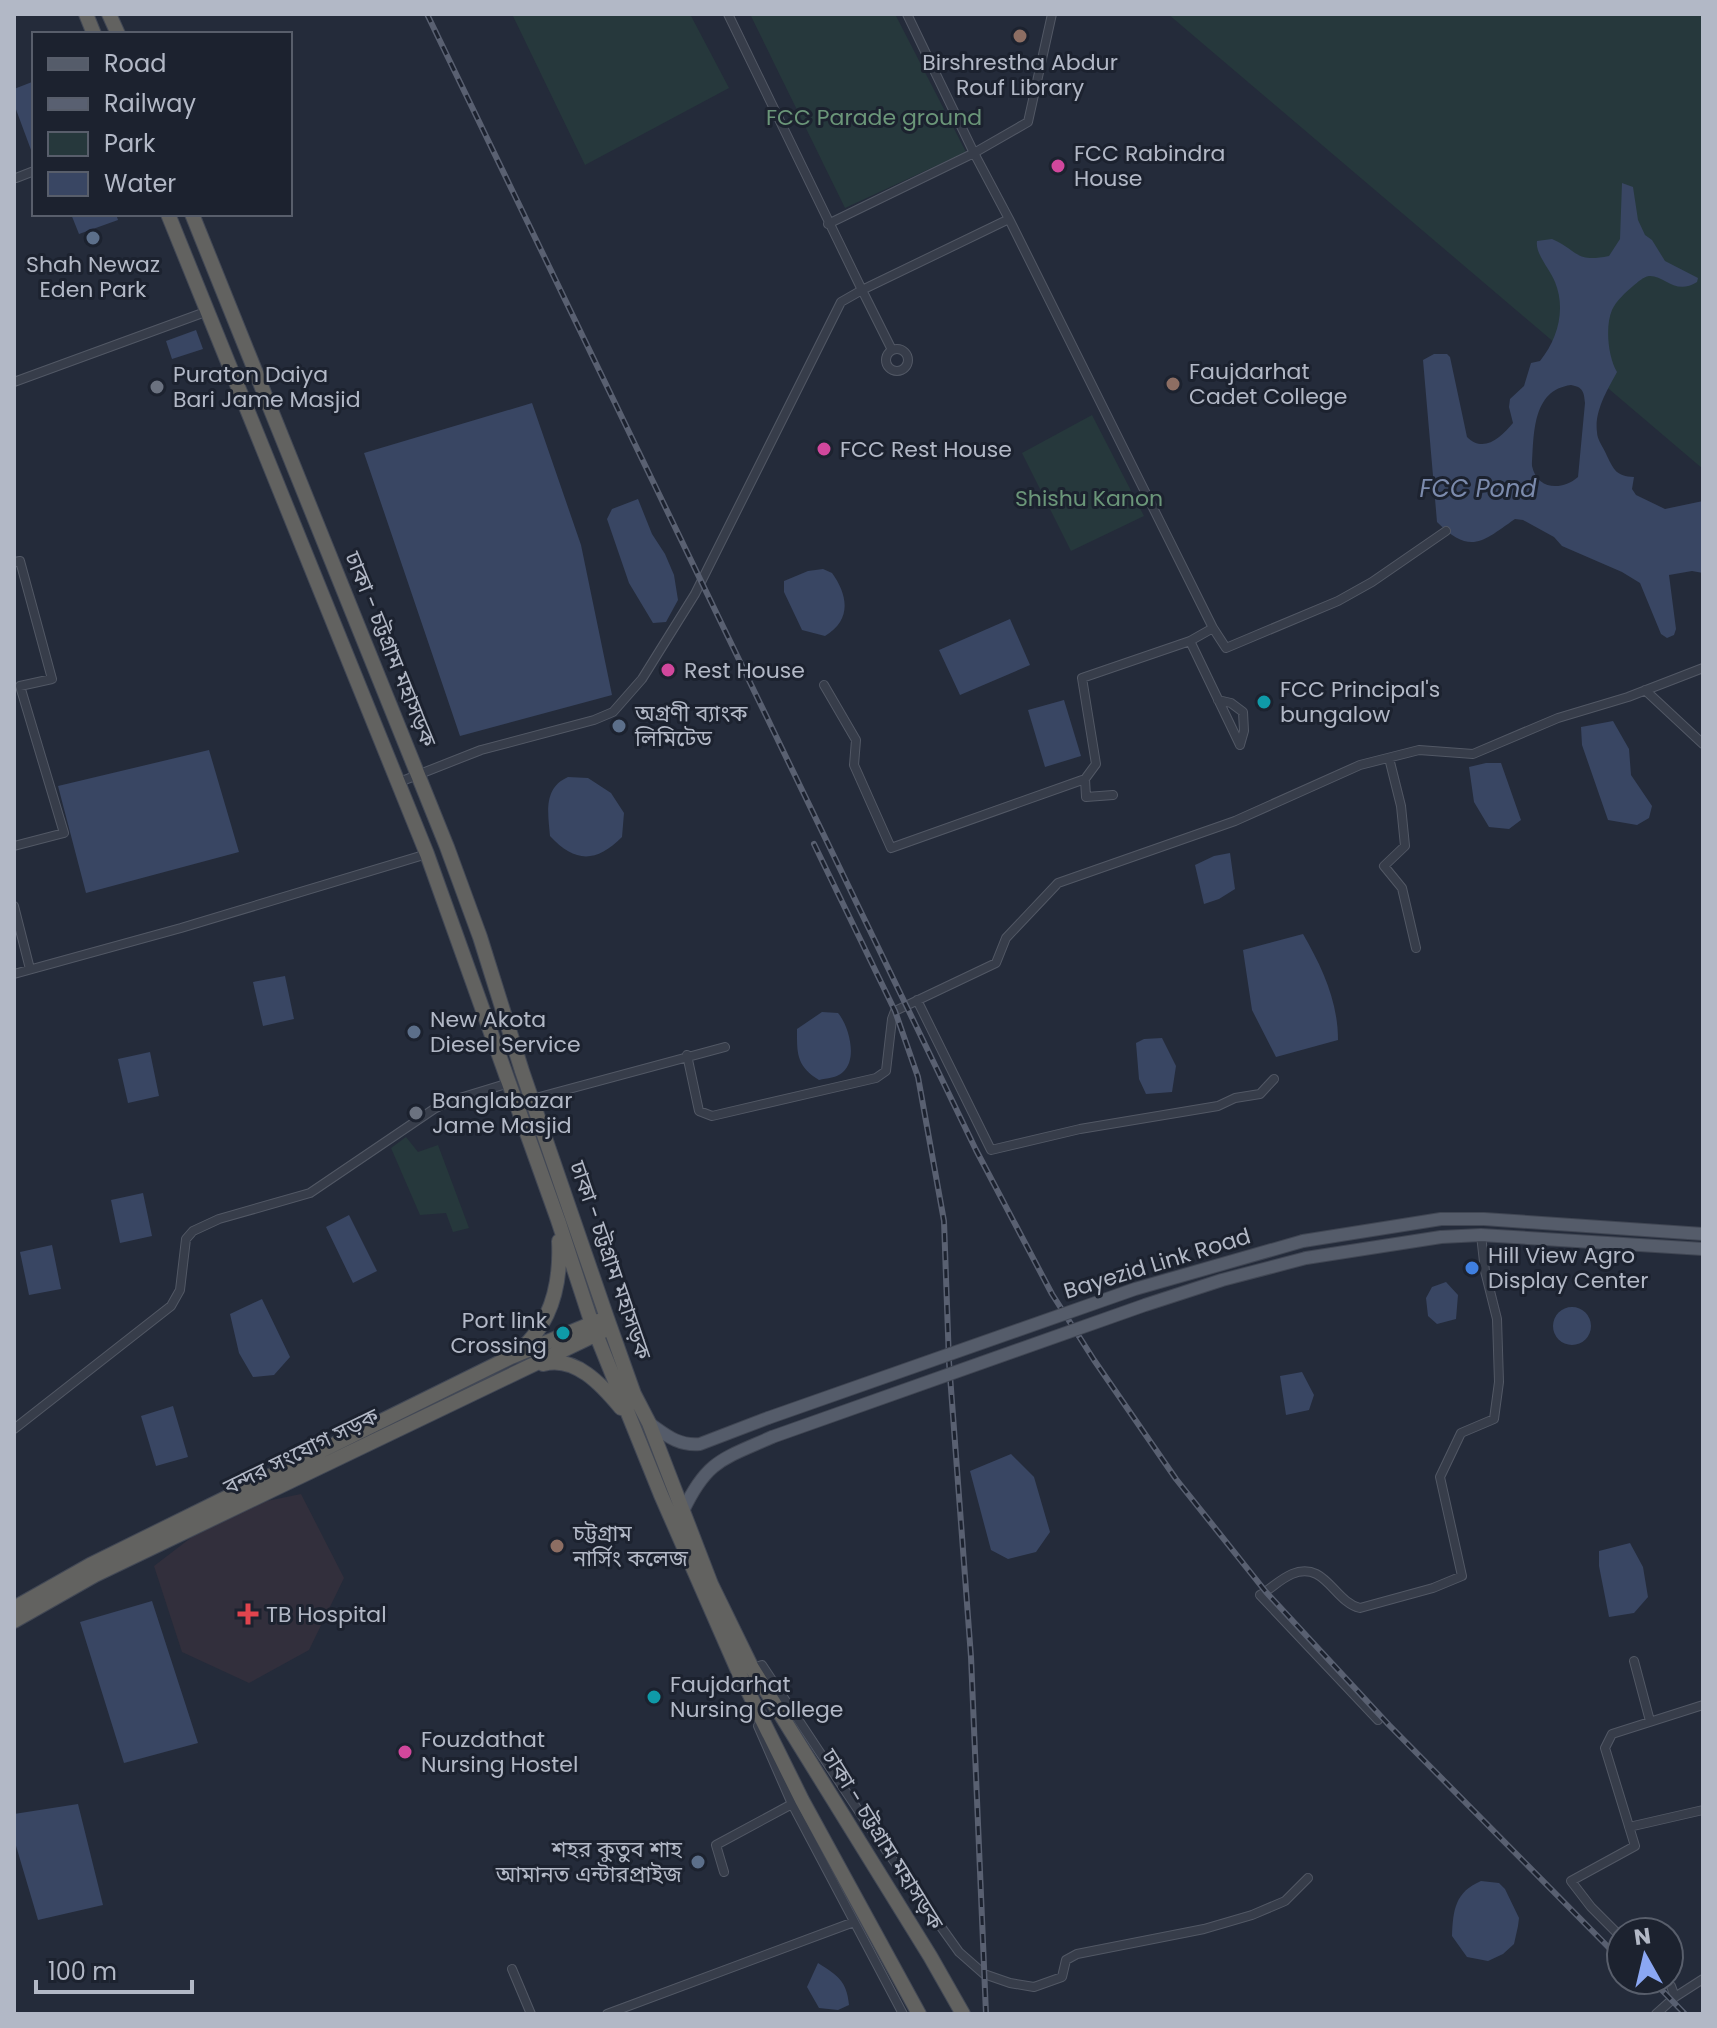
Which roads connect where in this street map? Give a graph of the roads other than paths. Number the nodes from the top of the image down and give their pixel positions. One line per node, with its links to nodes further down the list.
1 (728, 14): 10 (street)
2 (907, 14): 4 (street)
3 (1052, 14): 4 (street)
4 (974, 153): 9 (street); 10 (street)
5 (32, 172): 6 (street)
6 (16, 178)
7 (169, 216): 12 (highway, ঢাকা - চট্টগ্রাম মহাসড়ক)
8 (193, 216): 25 (highway, ঢাকা - চট্টগ্রাম মহাসড়ক)
9 (1009, 219): 11 (street); 17 (street)
10 (828, 224): 11 (street)
11 (862, 290): 13 (street); 25 (street)
12 (208, 311): 14 (street); 27 (highway, ঢাকা - চট্টগ্রাম মহাসড়ক)
13 (892, 350)
14 (14, 382)
15 (1446, 531): 17 (street)
16 (14, 562): 29 (street)
17 (1213, 628): 18 (street)
18 (1190, 641): 22 (street); 26 (street)
19 (1703, 668): 21 (street)
20 (824, 685): 26 (street)
21 (1645, 690): 23 (street); 24 (street)
22 (1218, 700): 22 (street)
23 (1703, 744)
24 (1389, 758): 32 (street); 35 (street)
25 (417, 774): 27 (street); 40 (highway, ঢাকা - চট্টগ্রাম মহাসড়ক)
26 (1085, 779): 28 (street)
27 (397, 783): 30 (highway, ঢাকা - চট্টগ্রাম মহাসড়ক)
28 (1113, 795)
29 (14, 846)
30 (427, 854): 33 (street); 39 (highway, ঢাকা - চট্টগ্রাম মহাসড়ক)
31 (14, 906): 33 (street)
32 (1416, 948)
33 (30, 969): 34 (street)
34 (14, 974)
35 (917, 1000): 37 (street); 38 (street)
36 (725, 1047): 37 (street)
37 (687, 1055): 40 (street)
38 (1274, 1079)
39 (509, 1083): 41 (highway, ঢাকা - চট্টগ্রাম মহাসড়ক); 49 (street)
40 (532, 1099): 45 (highway, ঢাকা - চট্টগ্রাম মহাসড়ক)
41 (558, 1220): 45 (highway, ঢাকা - চট্টগ্রাম মহাসড়ক); 46 (highway)
42 (1703, 1234): 48 (main road, Bayezid Link Road, bridge)
43 (1481, 1235): 44 (main road, Bayezid Link Road); 50 (main road, Bayezid Link Road, bridge); 57 (street)
44 (1703, 1249)
45 (601, 1326): 46 (highway, বন্দর সংযোগ সড়ক); 47 (highway, ঢাকা - চট্টগ্রাম মহাসড়ক); 48 (highway, ঢাকা - চট্টগ্রাম মহাসড়ক)
46 (515, 1364): 47 (highway); 51 (highway, বন্দর সংযোগ সড়ক); 52 (highway, বন্দর সংযোগ সড়ক)
47 (631, 1420): 53 (highway, ঢাকা - চট্টগ্রাম মহাসড়ক)
48 (649, 1423): 50 (highway, ঢাকা - চট্টগ্রাম মহাসড়ক)
49 (14, 1429)
50 (683, 1511): 55 (highway, ঢাকা - চট্টগ্রাম মহাসড়ক)
51 (14, 1608)
52 (14, 1621)
53 (720, 1632): 55 (highway, ঢাকা - চট্টগ্রাম মহাসড়ক); 59 (street)
54 (1634, 1661): 58 (street)
55 (746, 1670): 63 (street); 72 (highway, ঢাকা - চট্টগ্রাম মহাসড়ক); 73 (highway, ঢাকা - চট্টগ্রাম মহাসড়ক)
56 (1703, 1705): 58 (street)
57 (1378, 1720)
58 (1650, 1721): 61 (street)
59 (792, 1804): 62 (street); 65 (street)
60 (1703, 1810): 61 (street)
61 (1629, 1827): 64 (street)
62 (724, 1872)
63 (1308, 1878)
64 (1605, 1921)
65 (854, 1922): 70 (street); 71 (street)
66 (512, 1969): 69 (street)
67 (1703, 1979): 68 (street)
68 (1675, 1997): 74 (street)
69 (531, 2014)
70 (607, 2014)
71 (903, 2014)
72 (919, 2014)
73 (963, 2014)
74 (1656, 2014)

